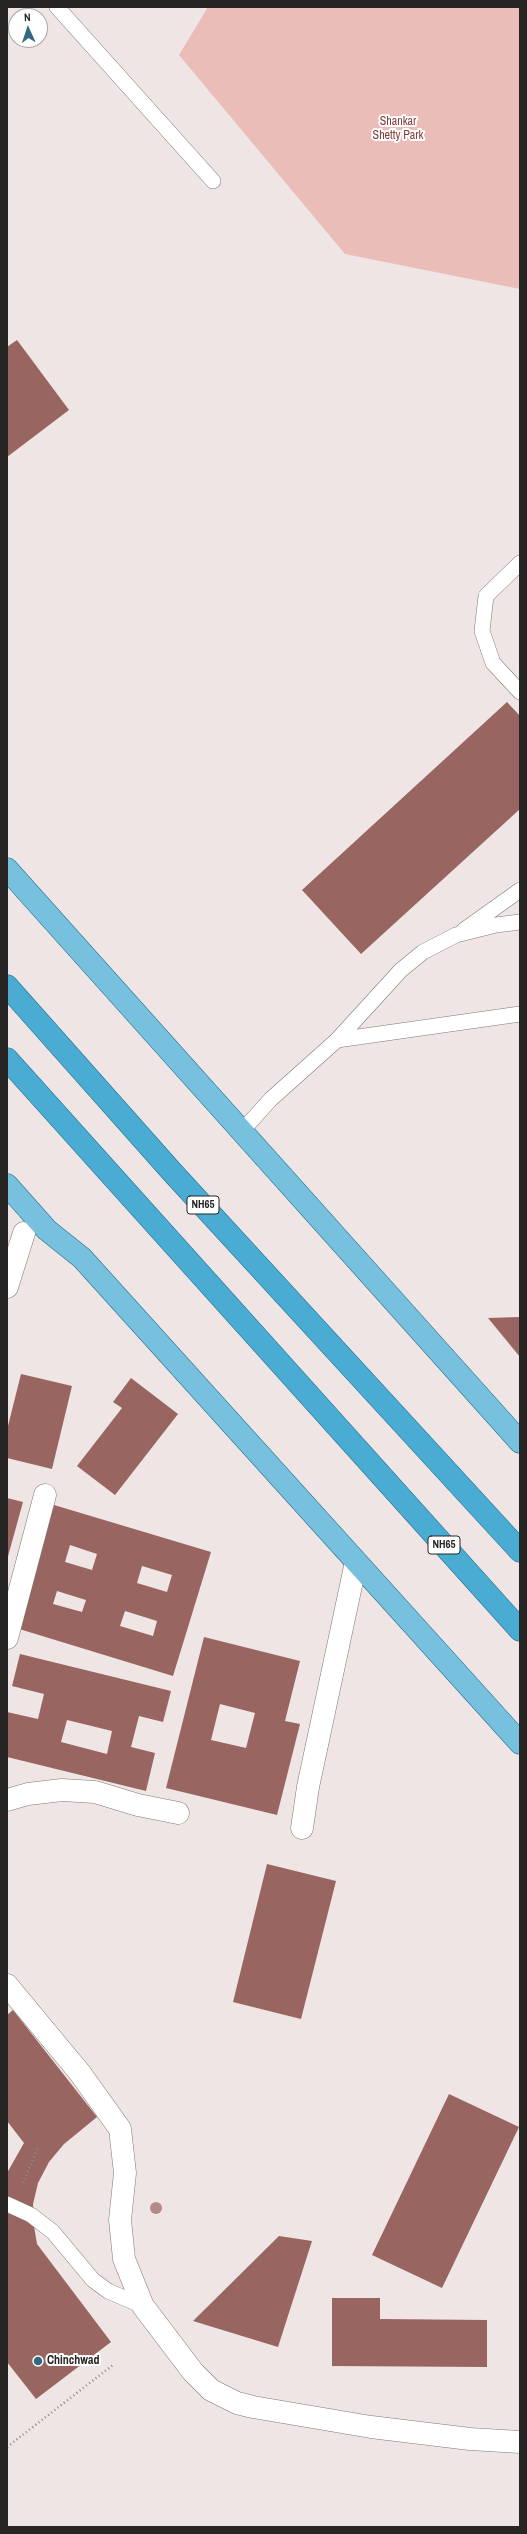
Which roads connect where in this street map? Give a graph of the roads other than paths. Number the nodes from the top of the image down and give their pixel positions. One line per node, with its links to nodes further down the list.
1 (57, 7): 2 (lane)
2 (213, 180)
3 (520, 563): 4 (lane)
4 (520, 692)
5 (7, 870): 13 (main road)
6 (520, 890): 8 (lane)
7 (520, 922): 8 (lane)
8 (456, 935): 11 (lane)
9 (7, 986): 20 (highway, NH65)
10 (520, 1014): 11 (lane)
11 (338, 1040): 13 (lane)
12 (7, 1059): 22 (highway, NH65)
13 (242, 1132): 18 (main road)
14 (7, 1185): 15 (main road)
15 (47, 1230): 16 (street); 21 (main road)
16 (16, 1231): 17 (street)
17 (7, 1287)
18 (520, 1442)
19 (45, 1495): 23 (street)
20 (520, 1551)
21 (356, 1562): 24 (main road); 27 (street)
22 (520, 1630)
23 (7, 1638)
24 (520, 1743)
25 (7, 1800): 26 (street)
26 (178, 1813)
27 (302, 1828)
28 (7, 1985): 30 (street)
29 (7, 2204): 30 (lane)
30 (143, 2306): 31 (street)
31 (520, 2442)

